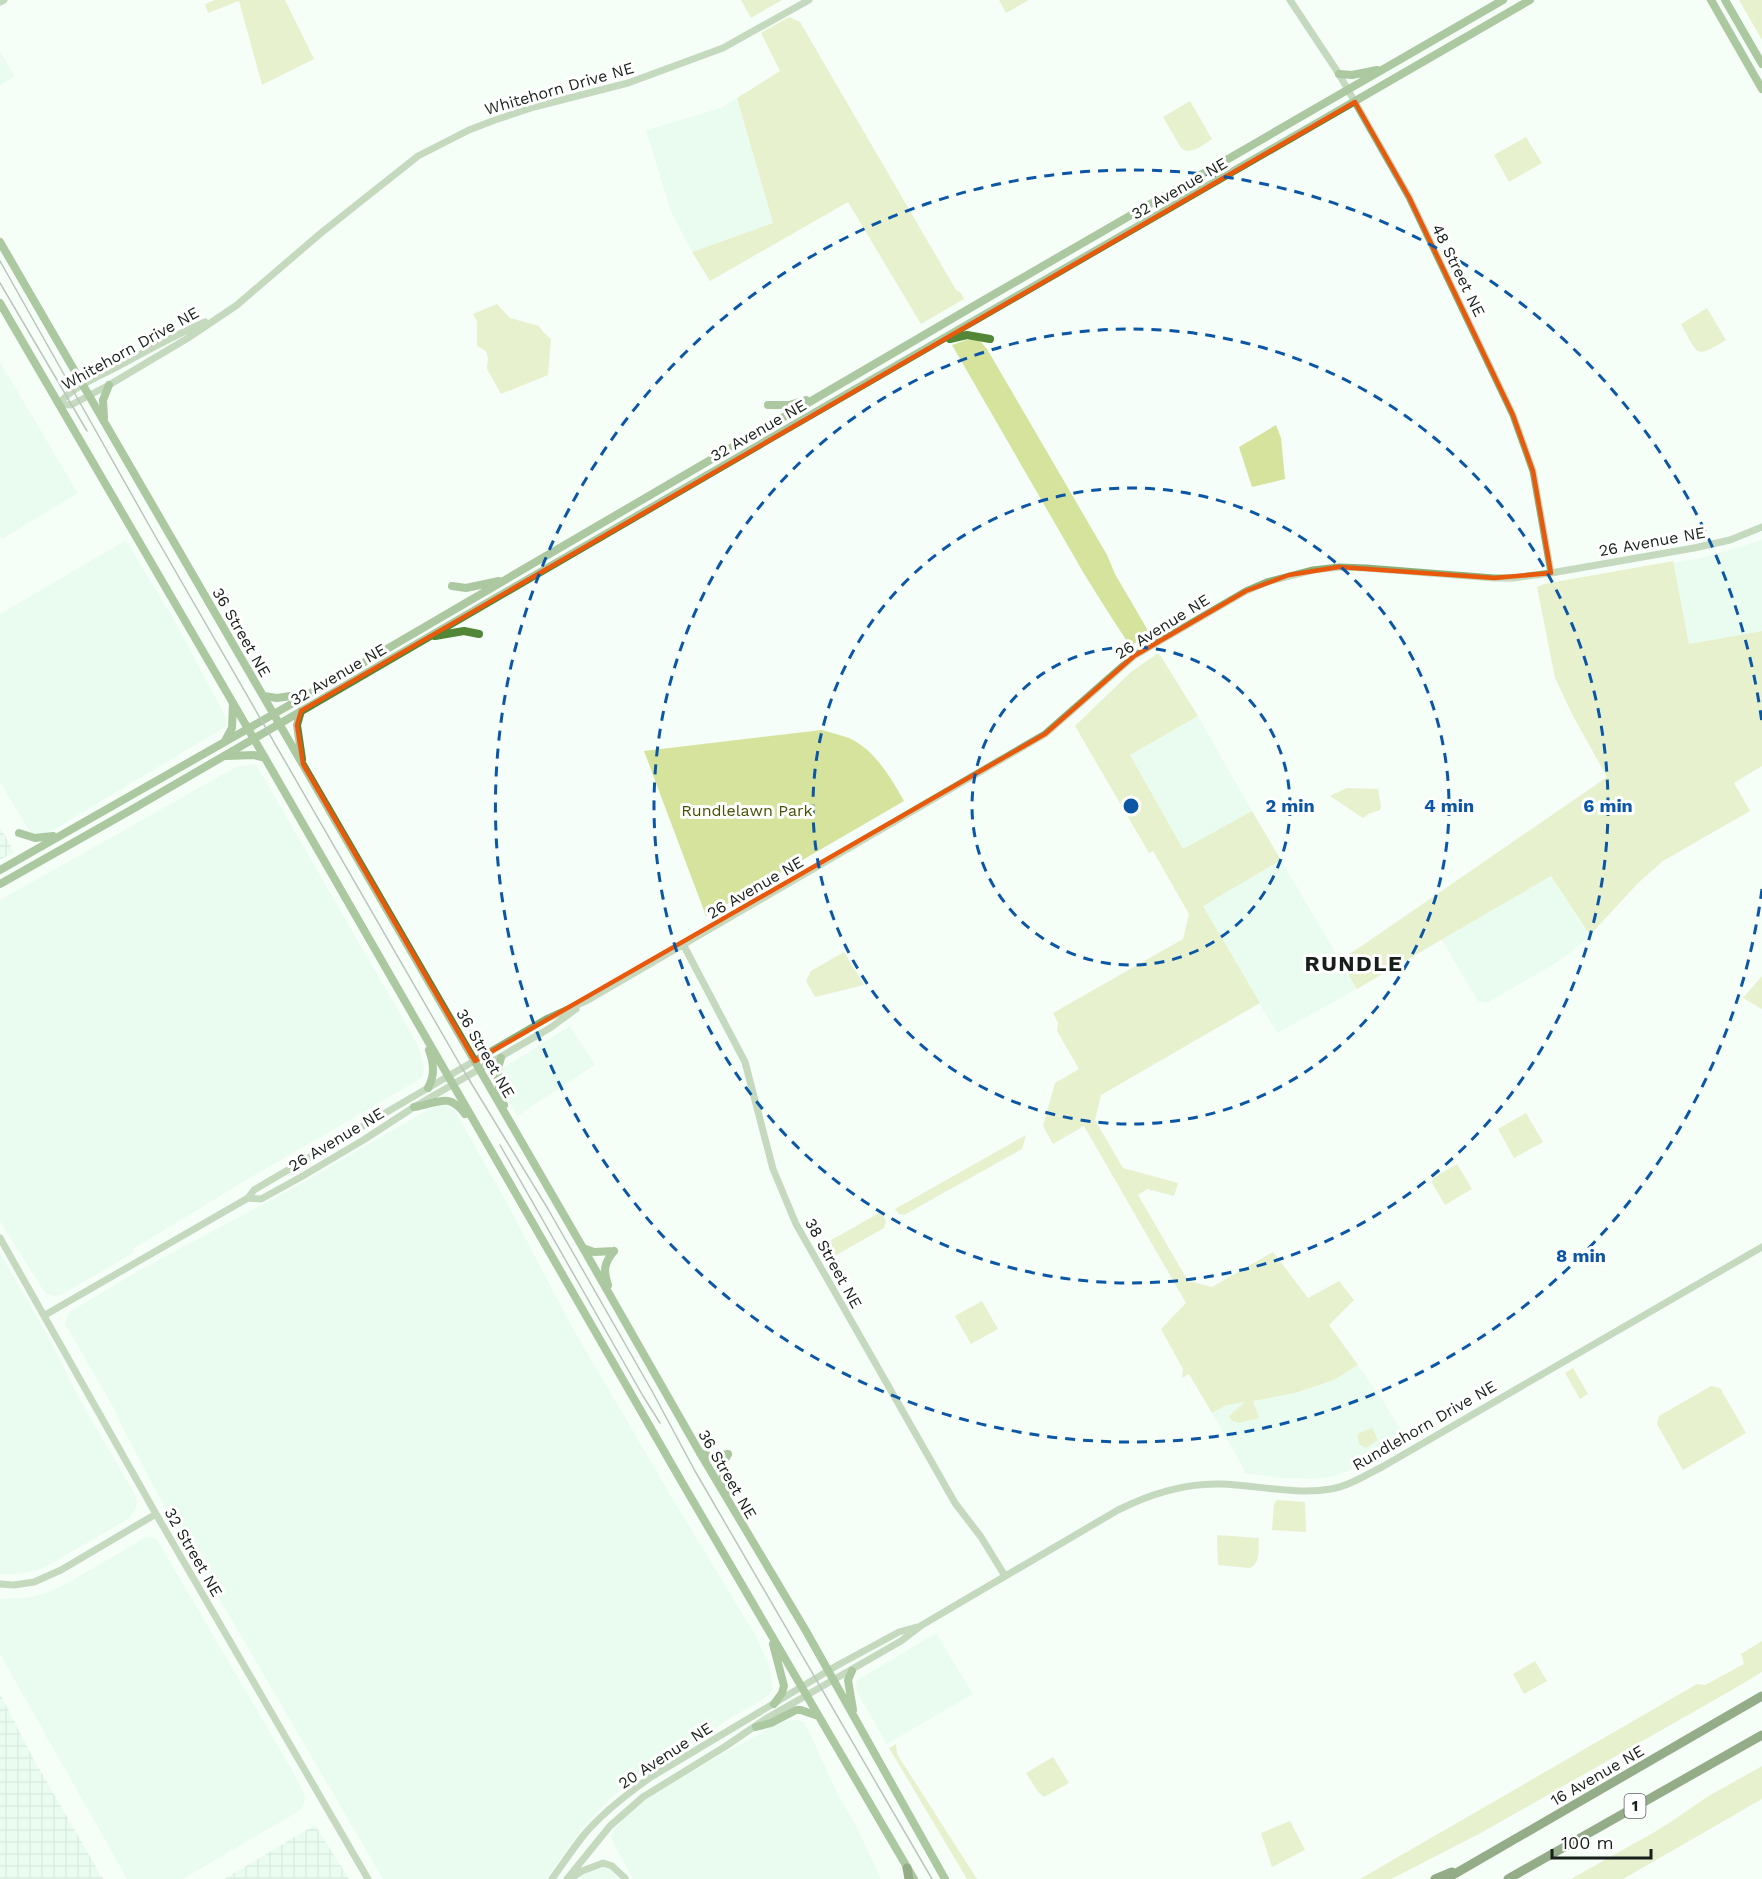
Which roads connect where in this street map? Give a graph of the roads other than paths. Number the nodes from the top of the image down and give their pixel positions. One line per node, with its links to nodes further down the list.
1 (4, 0): 8 (street)
2 (809, 0): 17 (street, Whitehorn Drive NE)
3 (1290, 0): 11 (street, 48 Street NE)
4 (1503, 0): 10 (main road, 32 Avenue NE)
5 (1530, 0): 14 (main road, 32 Avenue NE)
6 (1711, 0): 12 (main road)
7 (1725, 0): 9 (main road)
8 (0, 2)
9 (1762, 64)
10 (1387, 67): 11 (main road); 13 (main road, 32 Avenue NE)
11 (1339, 75): 13 (street, 48 Street NE)
12 (1762, 89)
13 (1347, 90): 14 (street, 48 Street NE); 23 (main road, 32 Avenue NE)
14 (1354, 102): 19 (main road, 32 Avenue NE); 28 (street, 48 Street NE)
15 (0, 242): 20 (main road, 36 Street NE)
16 (0, 303): 24 (main road)
17 (219, 316): 20 (street, Whitehorn Drive NE); 21 (street, Whitehorn Drive NE)
18 (990, 339): 19 (main road)
19 (937, 343): 32 (main road, 32 Avenue NE)
20 (84, 385): 22 (main road, 36 Street NE); 24 (street, Whitehorn Drive NE)
21 (109, 385): 22 (street, Whitehorn Drive NE); 26 (main road)
22 (90, 395): 24 (street, Whitehorn Drive NE); 26 (main road, 36 Street NE)
23 (817, 398): 25 (main road); 29 (main road, 32 Avenue NE)
24 (59, 404): 35 (main road)
25 (768, 405)
26 (104, 420): 34 (main road, 36 Street NE)
27 (1762, 528): 28 (street, 26 Avenue NE)
28 (1551, 573): 49 (street, 26 Avenue NE)
29 (503, 581): 30 (main road); 33 (main road, 32 Avenue NE)
30 (452, 586)
31 (479, 634): 32 (main road)
32 (427, 638): 36 (main road, 32 Avenue NE)
33 (310, 692): 34 (main road); 37 (main road, 32 Avenue NE)
34 (264, 696): 37 (main road, 36 Street NE)
35 (233, 703): 39 (main road); 41 (main road)
36 (301, 711): 38 (main road, 32 Avenue NE); 44 (main road)
37 (274, 713): 38 (main road, 36 Street NE); 39 (main road, 32 Avenue NE)
38 (280, 723): 40 (main road, 32 Avenue NE); 44 (main road, 36 Street NE)
39 (248, 728): 40 (main road); 41 (main road, 32 Avenue NE)
40 (254, 738): 42 (main road, 32 Avenue NE); 43 (main road)
41 (225, 742): 46 (main road, 32 Avenue NE)
42 (222, 757): 43 (main road); 48 (main road, 32 Avenue NE)
43 (265, 758): 51 (main road)
44 (303, 764): 53 (main road, 36 Street NE)
45 (19, 833): 46 (main road)
46 (63, 833): 47 (main road, 32 Avenue NE)
47 (0, 870)
48 (0, 884)
49 (683, 944): 50 (street, 26 Avenue NE); 70 (street, 38 Street NE)
50 (588, 1000): 52 (street, 26 Avenue NE); 53 (street, 26 Avenue NE)
51 (422, 1032): 55 (main road); 57 (main road)
52 (501, 1058): 54 (street, 26 Avenue NE); 59 (main road)
53 (474, 1061): 54 (main road, 36 Street NE); 55 (street, 26 Avenue NE)
54 (480, 1070): 56 (street, 26 Avenue NE); 59 (main road, 36 Street NE)
55 (448, 1077): 56 (main road); 57 (street, 26 Avenue NE)
56 (453, 1085): 58 (street, 26 Avenue NE); 60 (main road)
57 (428, 1088): 61 (street, 26 Avenue NE)
58 (414, 1107): 60 (main road); 61 (street, 26 Avenue NE)
59 (506, 1116): 64 (main road, 36 Street NE)
60 (478, 1129): 73 (main road)
61 (248, 1198): 66 (street, 26 Avenue NE)
62 (0, 1238): 66 (street, 32 Street NE)
63 (1762, 1247): 70 (street, Rundlehorn Drive NE)
64 (583, 1248): 65 (main road, 36 Street NE); 65 (main road)
65 (612, 1298): 67 (main road, 36 Street NE)
66 (45, 1315): 69 (street, 32 Street NE)
67 (700, 1453): 68 (main road, 36 Street NE); 68 (main road)
68 (731, 1506): 74 (main road, 36 Street NE)
69 (156, 1514): 71 (street); 89 (street, 32 Street NE)
70 (1005, 1576): 72 (street, Rundlehorn Drive NE)
71 (0, 1584)
72 (919, 1627): 74 (street, Rundlehorn Drive NE); 75 (street, Rundlehorn Drive NE)
73 (769, 1631): 79 (main road); 81 (main road)
74 (828, 1671): 76 (street, Rundlehorn Drive NE); 77 (main road, 36 Street NE)
75 (852, 1671): 77 (street, Rundlehorn Drive NE); 82 (main road)
76 (815, 1679): 79 (street, 20 Avenue NE)
77 (834, 1681): 78 (street, Rundlehorn Drive NE); 82 (main road, 36 Street NE)
78 (820, 1688): 79 (street, 20 Avenue NE)
79 (804, 1691): 81 (street, 20 Avenue NE); 83 (main road); 84 (street, 20 Avenue NE)
80 (1762, 1696): 86 (highway, 16 Avenue NE / 1)
81 (774, 1704): 90 (street, 20 Avenue NE)
82 (853, 1715): 93 (main road, 36 Street NE)
83 (819, 1716): 84 (main road); 87 (main road)
84 (756, 1727): 91 (street, 20 Avenue NE)
85 (1762, 1735): 96 (highway, 1)
86 (1471, 1865): 94 (highway); 95 (highway, 16 Avenue NE / 1)
87 (907, 1868): 92 (highway)
88 (625, 1878): 91 (street)
89 (368, 1879)
90 (552, 1879)
91 (569, 1879)
92 (912, 1879)
93 (945, 1879)
94 (1435, 1879)
95 (1446, 1879)
96 (1508, 1879)

